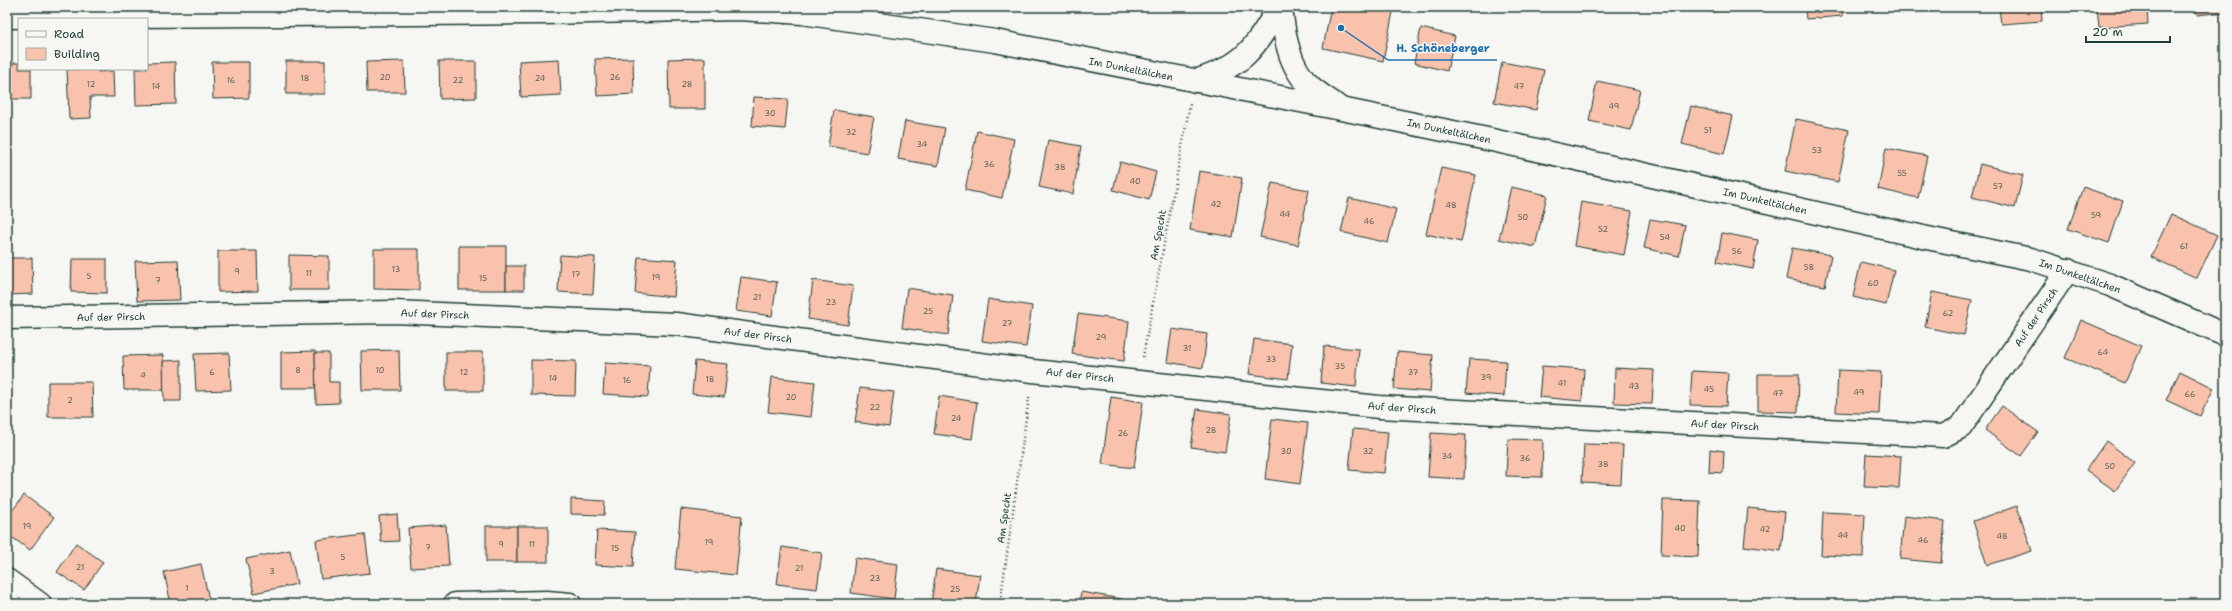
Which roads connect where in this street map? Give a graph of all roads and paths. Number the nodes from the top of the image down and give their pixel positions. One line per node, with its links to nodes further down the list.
1 (1280, 7): 3 (street); 5 (street)
2 (7, 17): 3 (street, Im Dunkeltälchen)
3 (1193, 81): 5 (street, Im Dunkeltälchen)
4 (1190, 103): 9 (path, Am Specht)
5 (1341, 109): 6 (street, Im Dunkeltälchen)
6 (2068, 270): 7 (street, Auf der Pirsch); 8 (street, Im Dunkeltälchen)
7 (7, 318)
8 (2225, 335)
9 (1142, 362)
10 (1030, 394): 15 (path, Am Specht)
11 (7, 580): 12 (street)
12 (40, 604)
13 (455, 604): 14 (street)
14 (570, 604)
15 (1000, 604)

